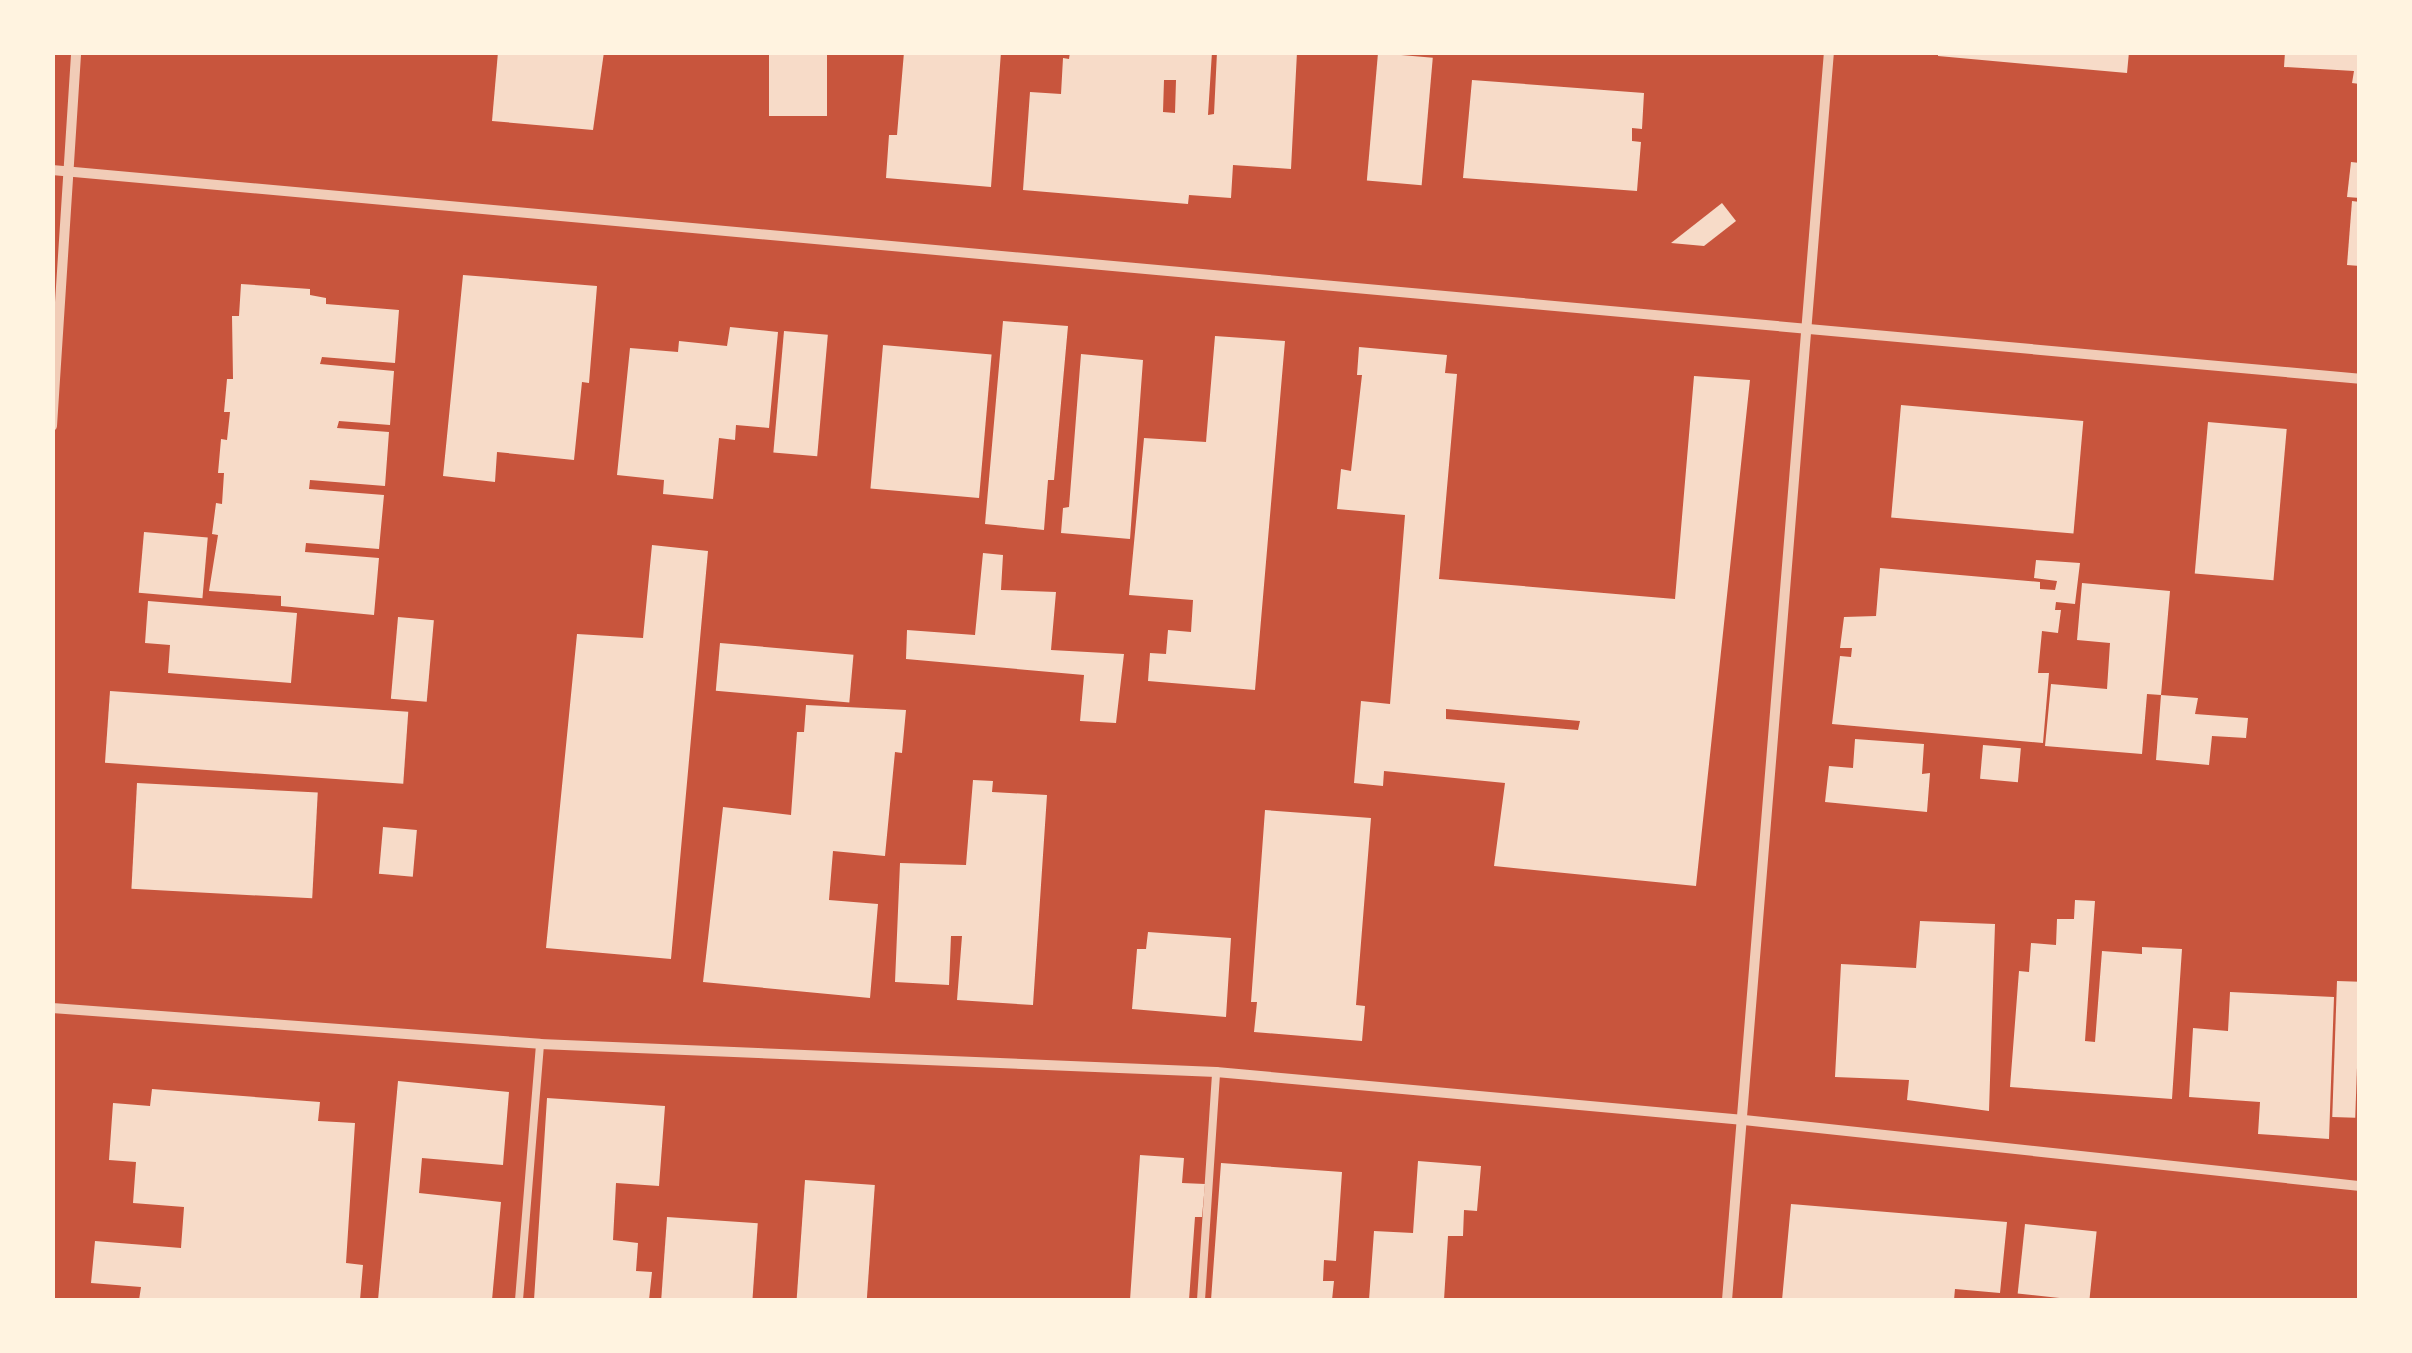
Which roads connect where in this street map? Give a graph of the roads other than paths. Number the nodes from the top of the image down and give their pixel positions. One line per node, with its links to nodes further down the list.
1 (76, 52): 4 (street)
2 (1829, 52): 5 (street)
3 (52, 170): 4 (street)
4 (68, 171): 5 (street); 7 (street)
5 (1804, 332): 6 (street); 11 (street)
6 (2360, 380)
7 (52, 426)
8 (52, 1008): 9 (street)
9 (540, 1044): 10 (street); 13 (lane)
10 (1216, 1072): 11 (street); 14 (lane)
11 (1744, 1120): 12 (street); 15 (street)
12 (2360, 1186)
13 (519, 1300)
14 (1201, 1300)
15 (1727, 1300)

